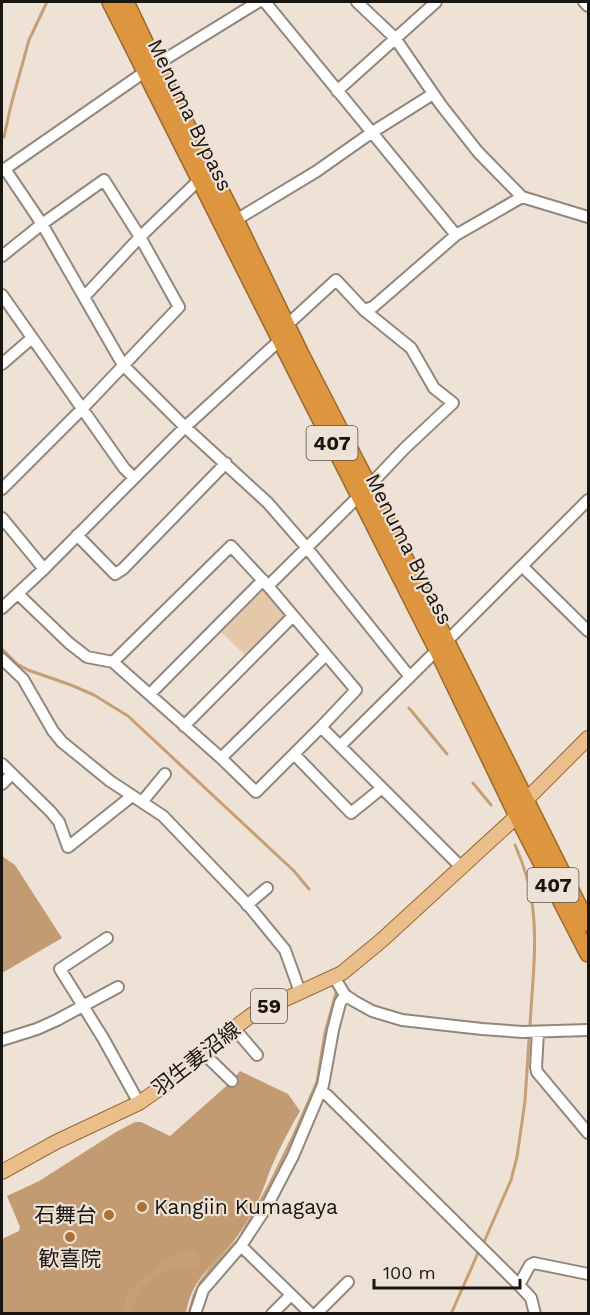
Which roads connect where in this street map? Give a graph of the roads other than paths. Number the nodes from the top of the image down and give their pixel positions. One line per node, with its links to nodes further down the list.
1 (111, 2): 10 (highway, Menuma Bypass / 407)
2 (126, 2): 10 (highway, Menuma Bypass / 407)
3 (258, 2): 10 (street)
4 (265, 2): 11 (street)
5 (357, 2): 9 (street)
6 (436, 2): 9 (street)
7 (584, 2): 8 (street)
8 (588, 6)
9 (395, 38): 11 (street); 12 (street)
10 (151, 68): 14 (street); 15 (highway, Menuma Bypass / 407); 18 (highway, Menuma Bypass / 407)
11 (337, 91): 13 (street)
12 (434, 94): 13 (street); 16 (street)
13 (371, 133): 18 (street); 20 (street)
14 (3, 170): 19 (street)
15 (199, 180): 21 (street); 28 (highway, Menuma Bypass / 407)
16 (522, 197): 17 (street); 20 (street)
17 (588, 217)
18 (236, 220): 26 (highway, Menuma Bypass / 407)
19 (42, 224): 21 (street); 22 (street); 24 (street)
20 (456, 236): 25 (street)
21 (140, 237): 24 (street); 30 (street)
22 (2, 256)
23 (2, 295): 27 (street)
24 (84, 297): 30 (street)
25 (364, 310): 26 (street); 36 (street)
26 (287, 325): 36 (highway, Menuma Bypass / 407)
27 (32, 338): 29 (street); 31 (street)
28 (280, 340): 32 (street); 36 (highway, Menuma Bypass / 407)
29 (2, 364)
30 (123, 365): 31 (street); 32 (street)
31 (82, 409): 34 (street); 35 (street)
32 (185, 427): 33 (street); 34 (street)
33 (226, 463): 39 (street); 40 (street)
34 (134, 478): 39 (street)
35 (2, 489)
36 (364, 491): 40 (street); 48 (highway, Menuma Bypass / 407)
37 (588, 500): 41 (street)
38 (4, 525): 42 (street)
39 (77, 535): 42 (street)
40 (308, 548): 43 (street); 52 (street)
41 (522, 566): 47 (street); 48 (street)
42 (44, 569): 44 (street)
43 (266, 583): 46 (street); 51 (street); 53 (street)
44 (18, 594): 45 (street); 51 (street)
45 (2, 608)
46 (293, 616): 49 (street); 54 (street)
47 (588, 631)
48 (442, 645): 52 (street); 66 (highway, Menuma Bypass / 407); 67 (highway, Menuma Bypass / 407)
49 (326, 655): 55 (street); 59 (street)
50 (2, 658): 65 (street)
51 (113, 662): 53 (street)
52 (410, 677): 57 (street)
53 (150, 694): 54 (street)
54 (184, 726): 59 (street)
55 (321, 727): 57 (street); 58 (street)
56 (588, 738): 66 (main road)
57 (340, 746): 64 (street)
58 (294, 754): 59 (street); 64 (street)
59 (221, 758)
60 (2, 764): 61 (street)
61 (12, 774): 63 (street); 65 (street)
62 (165, 774): 65 (street)
63 (2, 784)
64 (382, 788): 68 (street)
65 (137, 799): 70 (street)
66 (526, 800): 67 (main road); 73 (highway, Menuma Bypass / 407)
67 (518, 816): 68 (main road, 羽生妻沼線 / 59); 75 (highway, Menuma Bypass / 407)
68 (461, 867): 76 (main road, 羽生妻沼線 / 59)
69 (267, 888): 70 (street)
70 (248, 904): 72 (street)
71 (277, 919): 72 (street)
72 (265, 924): 78 (street)
73 (588, 924)
74 (107, 938): 80 (street)
75 (588, 954)
76 (334, 977): 78 (main road, 羽生妻沼線 / 59); 79 (street)
77 (118, 987): 80 (street)
78 (300, 992): 81 (main road, 羽生妻沼線 / 59)
79 (345, 995): 83 (street); 88 (street)
80 (82, 1006): 84 (street); 89 (street)
81 (234, 1028): 85 (main road, 羽生妻沼線 / 59); 86 (street)
82 (588, 1030): 83 (street)
83 (538, 1032): 90 (street)
84 (2, 1040)
85 (202, 1052): 87 (street); 89 (main road, 羽生妻沼線 / 59)
86 (257, 1056)
87 (232, 1081)
88 (321, 1092): 92 (street); 95 (street)
89 (139, 1103): 91 (main road, 羽生妻沼線 / 59)
90 (588, 1133)
91 (2, 1172)
92 (242, 1246): 96 (street); 97 (street)
93 (588, 1274): 95 (street)
94 (348, 1282): 100 (street)
95 (519, 1285): 101 (street)
96 (291, 1295): 98 (street); 99 (street)
97 (195, 1314)
98 (272, 1314)
99 (311, 1314)
100 (316, 1314)
101 (534, 1314)

